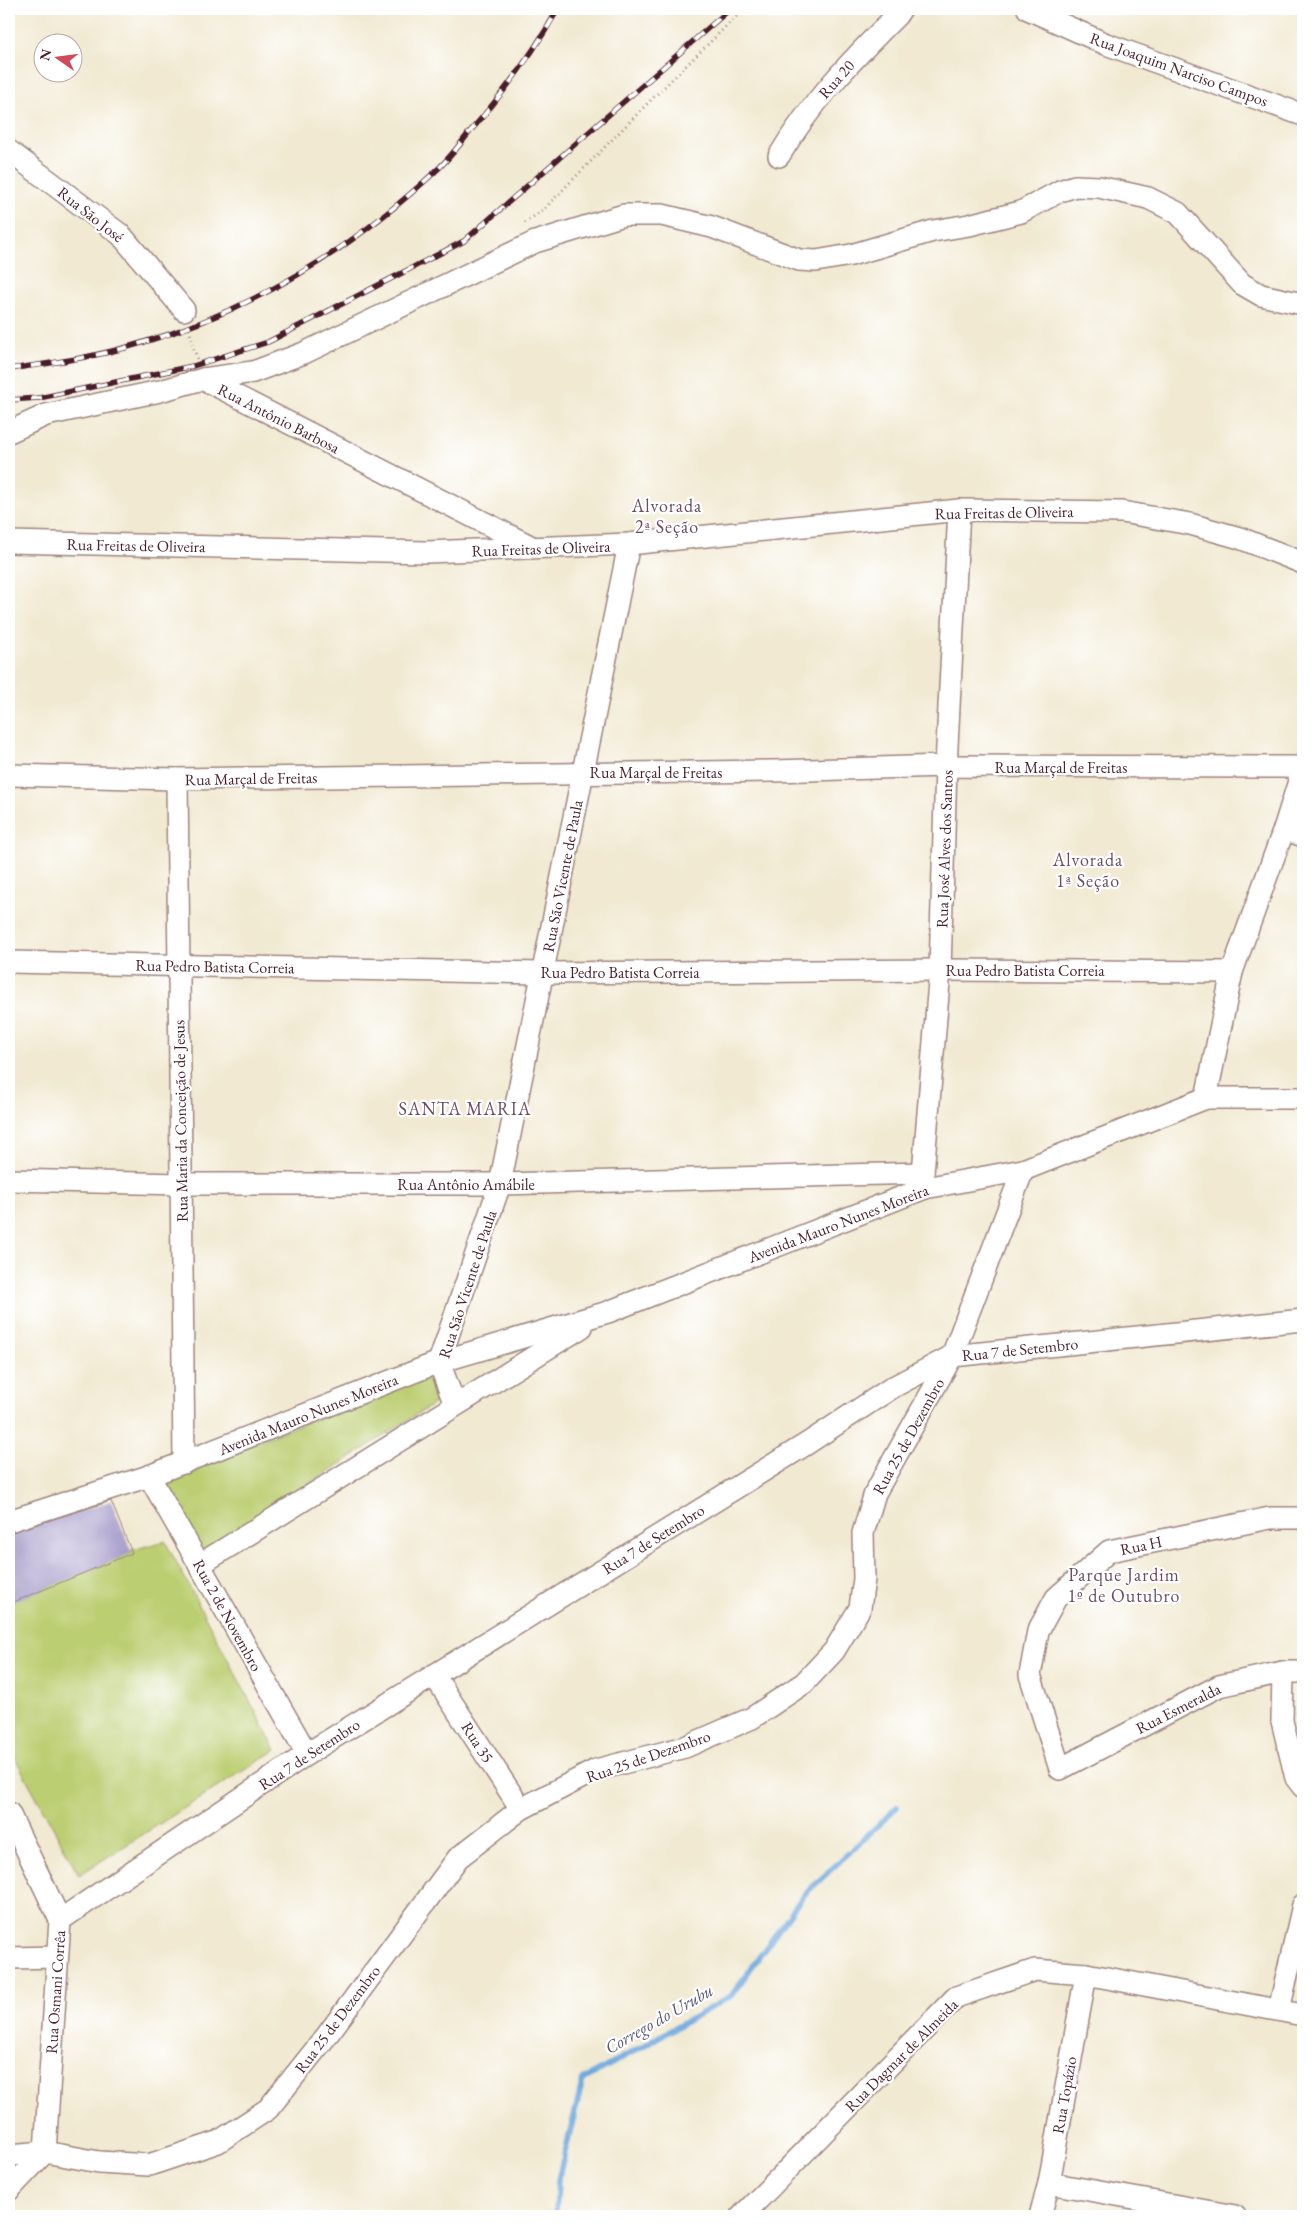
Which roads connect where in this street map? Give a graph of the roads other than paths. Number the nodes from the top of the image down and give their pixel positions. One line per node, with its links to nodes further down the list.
1 (901, 9): 5 (street, Rua 20)
2 (1028, 9): 3 (street, Rua Joaquim Narciso Campos)
3 (1303, 115)
4 (9, 151): 7 (street, Rua São José)
5 (780, 156)
6 (1303, 304): 8 (street)
7 (184, 310)
8 (203, 379): 9 (street, Rua Antônio Barbosa); 13 (street, Rua Antônio Barbosa)
9 (9, 432)
10 (959, 510): 12 (street, Rua Freitas de Oliveira); 14 (street, Rua Freitas de Oliveira); 15 (street, Rua José Alves dos Santos)
11 (9, 542): 13 (street, Rua Freitas de Oliveira)
12 (629, 544): 13 (street, Rua Freitas de Oliveira); 17 (street, Rua São Vicente de Paula)
13 (536, 549)
14 (1303, 563)
15 (946, 766): 16 (street, Rua Marçal de Freitas); 17 (street, Rua Marçal de Freitas); 23 (street, Rua José Alves dos Santos)
16 (1303, 768): 20 (street)
17 (583, 772): 19 (street, Rua Marçal de Freitas); 25 (street, Rua São Vicente de Paula)
18 (9, 775): 19 (street, Rua Marçal de Freitas)
19 (176, 779): 22 (street, Rua Maria da Conceição de Jesus)
20 (1293, 833): 24 (street)
21 (9, 962): 22 (street, Rua Pedro Batista Correia)
22 (177, 965): 25 (street, Rua Pedro Batista Correia); 31 (street, Rua Maria da Conceição de Jesus)
23 (940, 970): 24 (street, Rua Pedro Batista Correia); 25 (street, Rua Pedro Batista Correia); 30 (street, Rua José Alves dos Santos)
24 (1232, 972): 26 (street)
25 (543, 973): 32 (street, Rua São Vicente de Paula)
26 (1206, 1098): 27 (street, Avenida Mauro Nunes Moreira); 28 (street, Avenida Mauro Nunes Moreira)
27 (1303, 1098)
28 (1023, 1170): 30 (street, Avenida Mauro Nunes Moreira); 35 (street, Rua 25 de Dezembro)
29 (9, 1180): 31 (street, Rua Antônio Amábile)
30 (924, 1180): 32 (street, Rua Antônio Amábile); 33 (street, Avenida Mauro Nunes Moreira)
31 (181, 1184): 32 (street, Rua Antônio Amábile); 38 (street, Rua Maria da Conceição de Jesus)
32 (500, 1184): 36 (street, Rua São Vicente de Paula)
33 (608, 1312): 36 (street, Avenida Mauro Nunes Moreira); 37 (street, Avenida Mauro Nunes Moreira)
34 (1303, 1320): 35 (street, Rua 7 de Setembro)
35 (952, 1356): 44 (street, Rua 7 de Setembro); 48 (street, Rua 25 de Dezembro)
36 (440, 1362): 37 (street, Rua São Vicente de Paula); 38 (street, Avenida Mauro Nunes Moreira)
37 (455, 1405): 42 (street, Avenida Mauro Nunes Moreira)
38 (184, 1463): 39 (street, Avenida Mauro Nunes Moreira)
39 (149, 1476): 41 (street, Avenida Mauro Nunes Moreira); 42 (street, Rua 2 de Novembro)
40 (1303, 1518): 46 (street, Rua H)
41 (9, 1521)
42 (199, 1565): 45 (street, Rua 2 de Novembro)
43 (1293, 1672): 46 (street, Rua Esmeralda); 47 (street)
44 (434, 1675): 45 (street, Rua 7 de Setembro); 48 (street, Rua 35)
45 (306, 1754): 51 (street, Rua 7 de Setembro)
46 (1060, 1769)
47 (1303, 1786)
48 (521, 1809): 57 (street, Rua 25 de Dezembro)
49 (9, 1813): 51 (street, Rua Osmani Corrêa)
50 (1303, 1905): 55 (street)
51 (60, 1920): 52 (street, Rua Osmani Corrêa)
52 (57, 1957): 53 (street); 57 (street, Rua Osmani Corrêa)
53 (9, 1958)
54 (1086, 1974): 55 (street, Rua Dagmar de Almeida); 59 (street, Rua Topázio); 61 (street, Rua Dagmar de Almeida)
55 (1279, 2010): 56 (street, Rua Dagmar de Almeida)
56 (1303, 2016)
57 (45, 2152): 58 (street, Rua 25 de Dezembro); 60 (street)
58 (9, 2155)
59 (1049, 2183): 62 (street, Rua Topázio); 63 (street)
60 (9, 2190)
61 (742, 2216)
62 (1040, 2216)
63 (1235, 2216)

